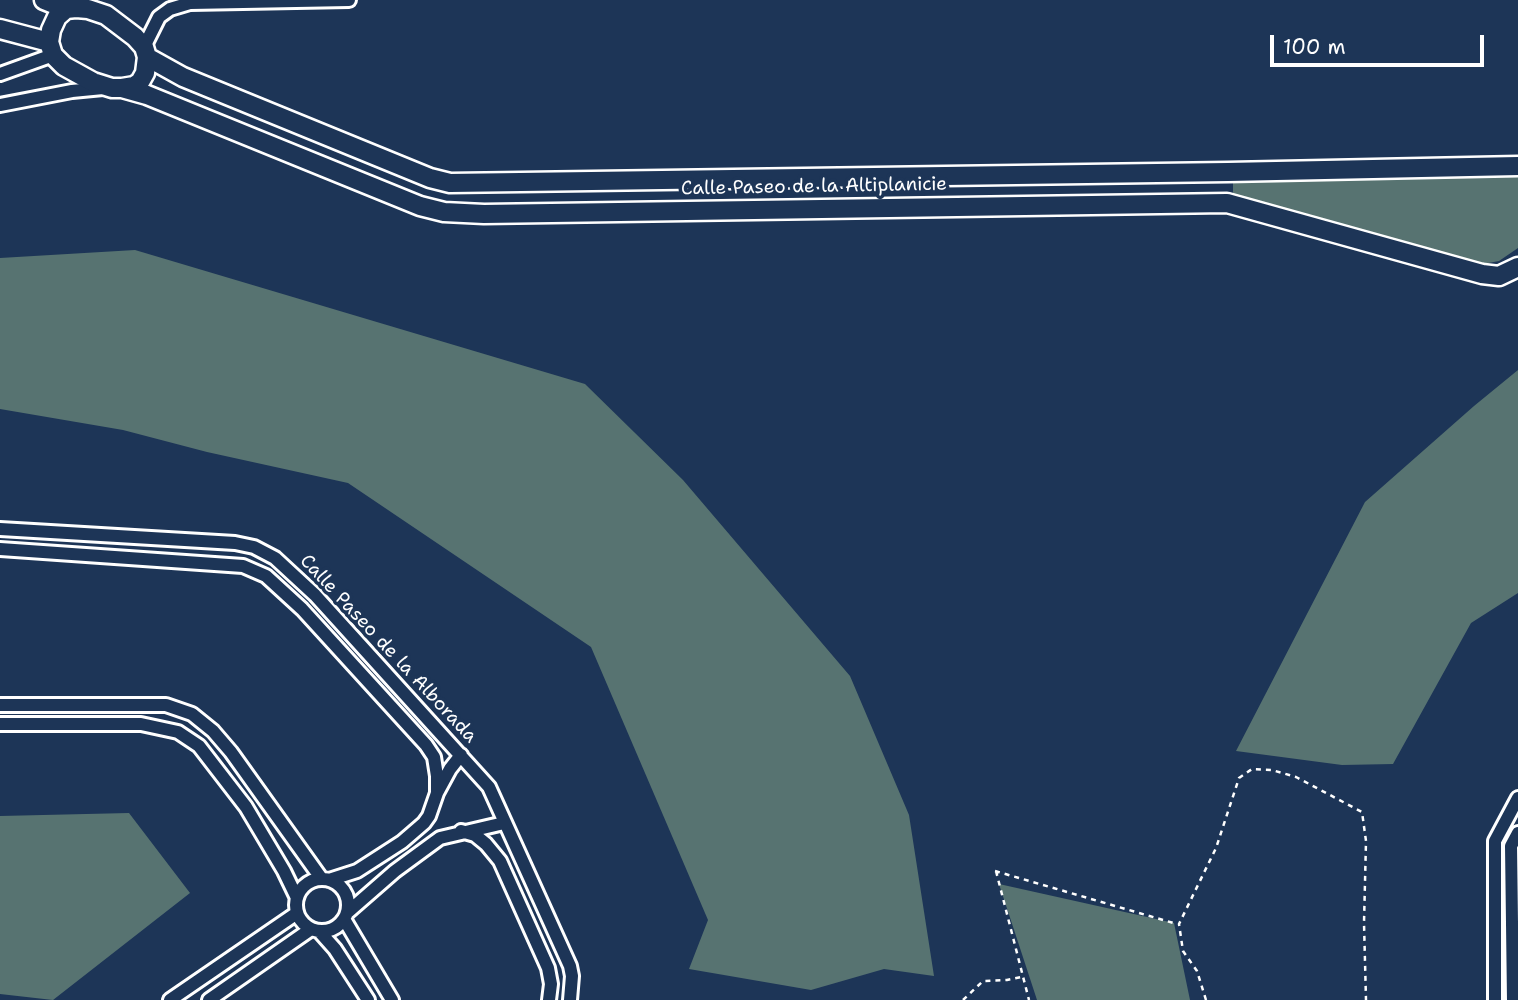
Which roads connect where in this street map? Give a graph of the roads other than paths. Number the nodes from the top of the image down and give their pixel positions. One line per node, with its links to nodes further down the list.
1 (44, 0): 3 (street)
2 (349, 0): 6 (street)
3 (75, 6): 5 (street); 6 (street)
4 (0, 29): 5 (street)
5 (51, 49): 7 (street); 8 (street)
6 (146, 52): 8 (street); 13 (street, Calle Paseo de la Altiplanicie)
7 (0, 74)
8 (117, 88): 9 (street); 16 (street, Calle Paseo de la Altiplanicie)
9 (0, 105)
10 (1518, 166): 11 (street, Calle Paseo de la Altiplanicie)
11 (1228, 172): 12 (street, Calle Paseo de la Altiplanicie); 14 (street)
12 (834, 178): 13 (street, Calle Paseo de la Altiplanicie); 15 (street)
13 (485, 184): 16 (street)
14 (1227, 203): 15 (street, Calle Paseo de la Altiplanicie); 17 (street, Calle Paseo de la Altiplanicie)
15 (834, 208): 16 (street, Calle Paseo de la Altiplanicie)
16 (484, 214)
17 (1518, 267)
18 (0, 529): 19 (street, Calle Paseo de la Alborada)
19 (227, 543): 21 (street); 26 (street, Calle Paseo de la Alborada)
20 (0, 549): 21 (street, Calle Paseo de la Alborada)
21 (225, 565): 27 (street, Calle Paseo de la Alborada)
22 (0, 705): 23 (street)
23 (77, 706): 25 (street); 34 (street)
24 (0, 724): 25 (street)
25 (76, 724): 35 (street)
26 (461, 755): 27 (street); 30 (street, Calle Paseo de la Alborada)
27 (437, 793): 29 (street)
28 (1518, 797): 39 (street)
29 (429, 816): 33 (street); 34 (street)
30 (504, 823): 31 (street); 46 (street, Calle Paseo de la Alborada)
31 (461, 831): 33 (street); 45 (street)
32 (1518, 833): 40 (street)
33 (445, 835): 37 (street)
34 (325, 879): 35 (street); 37 (street)
35 (297, 898): 36 (street)
36 (297, 913): 38 (street); 41 (street)
37 (346, 916): 38 (street); 44 (street)
38 (315, 930): 42 (street); 43 (street)
39 (1495, 956): 40 (street); 47 (street)
40 (1512, 956): 48 (street)
41 (170, 1000)
42 (209, 1000)
43 (368, 1000)
44 (392, 1000)
45 (549, 1000)
46 (570, 1000)
47 (1495, 1000)
48 (1513, 1000)

